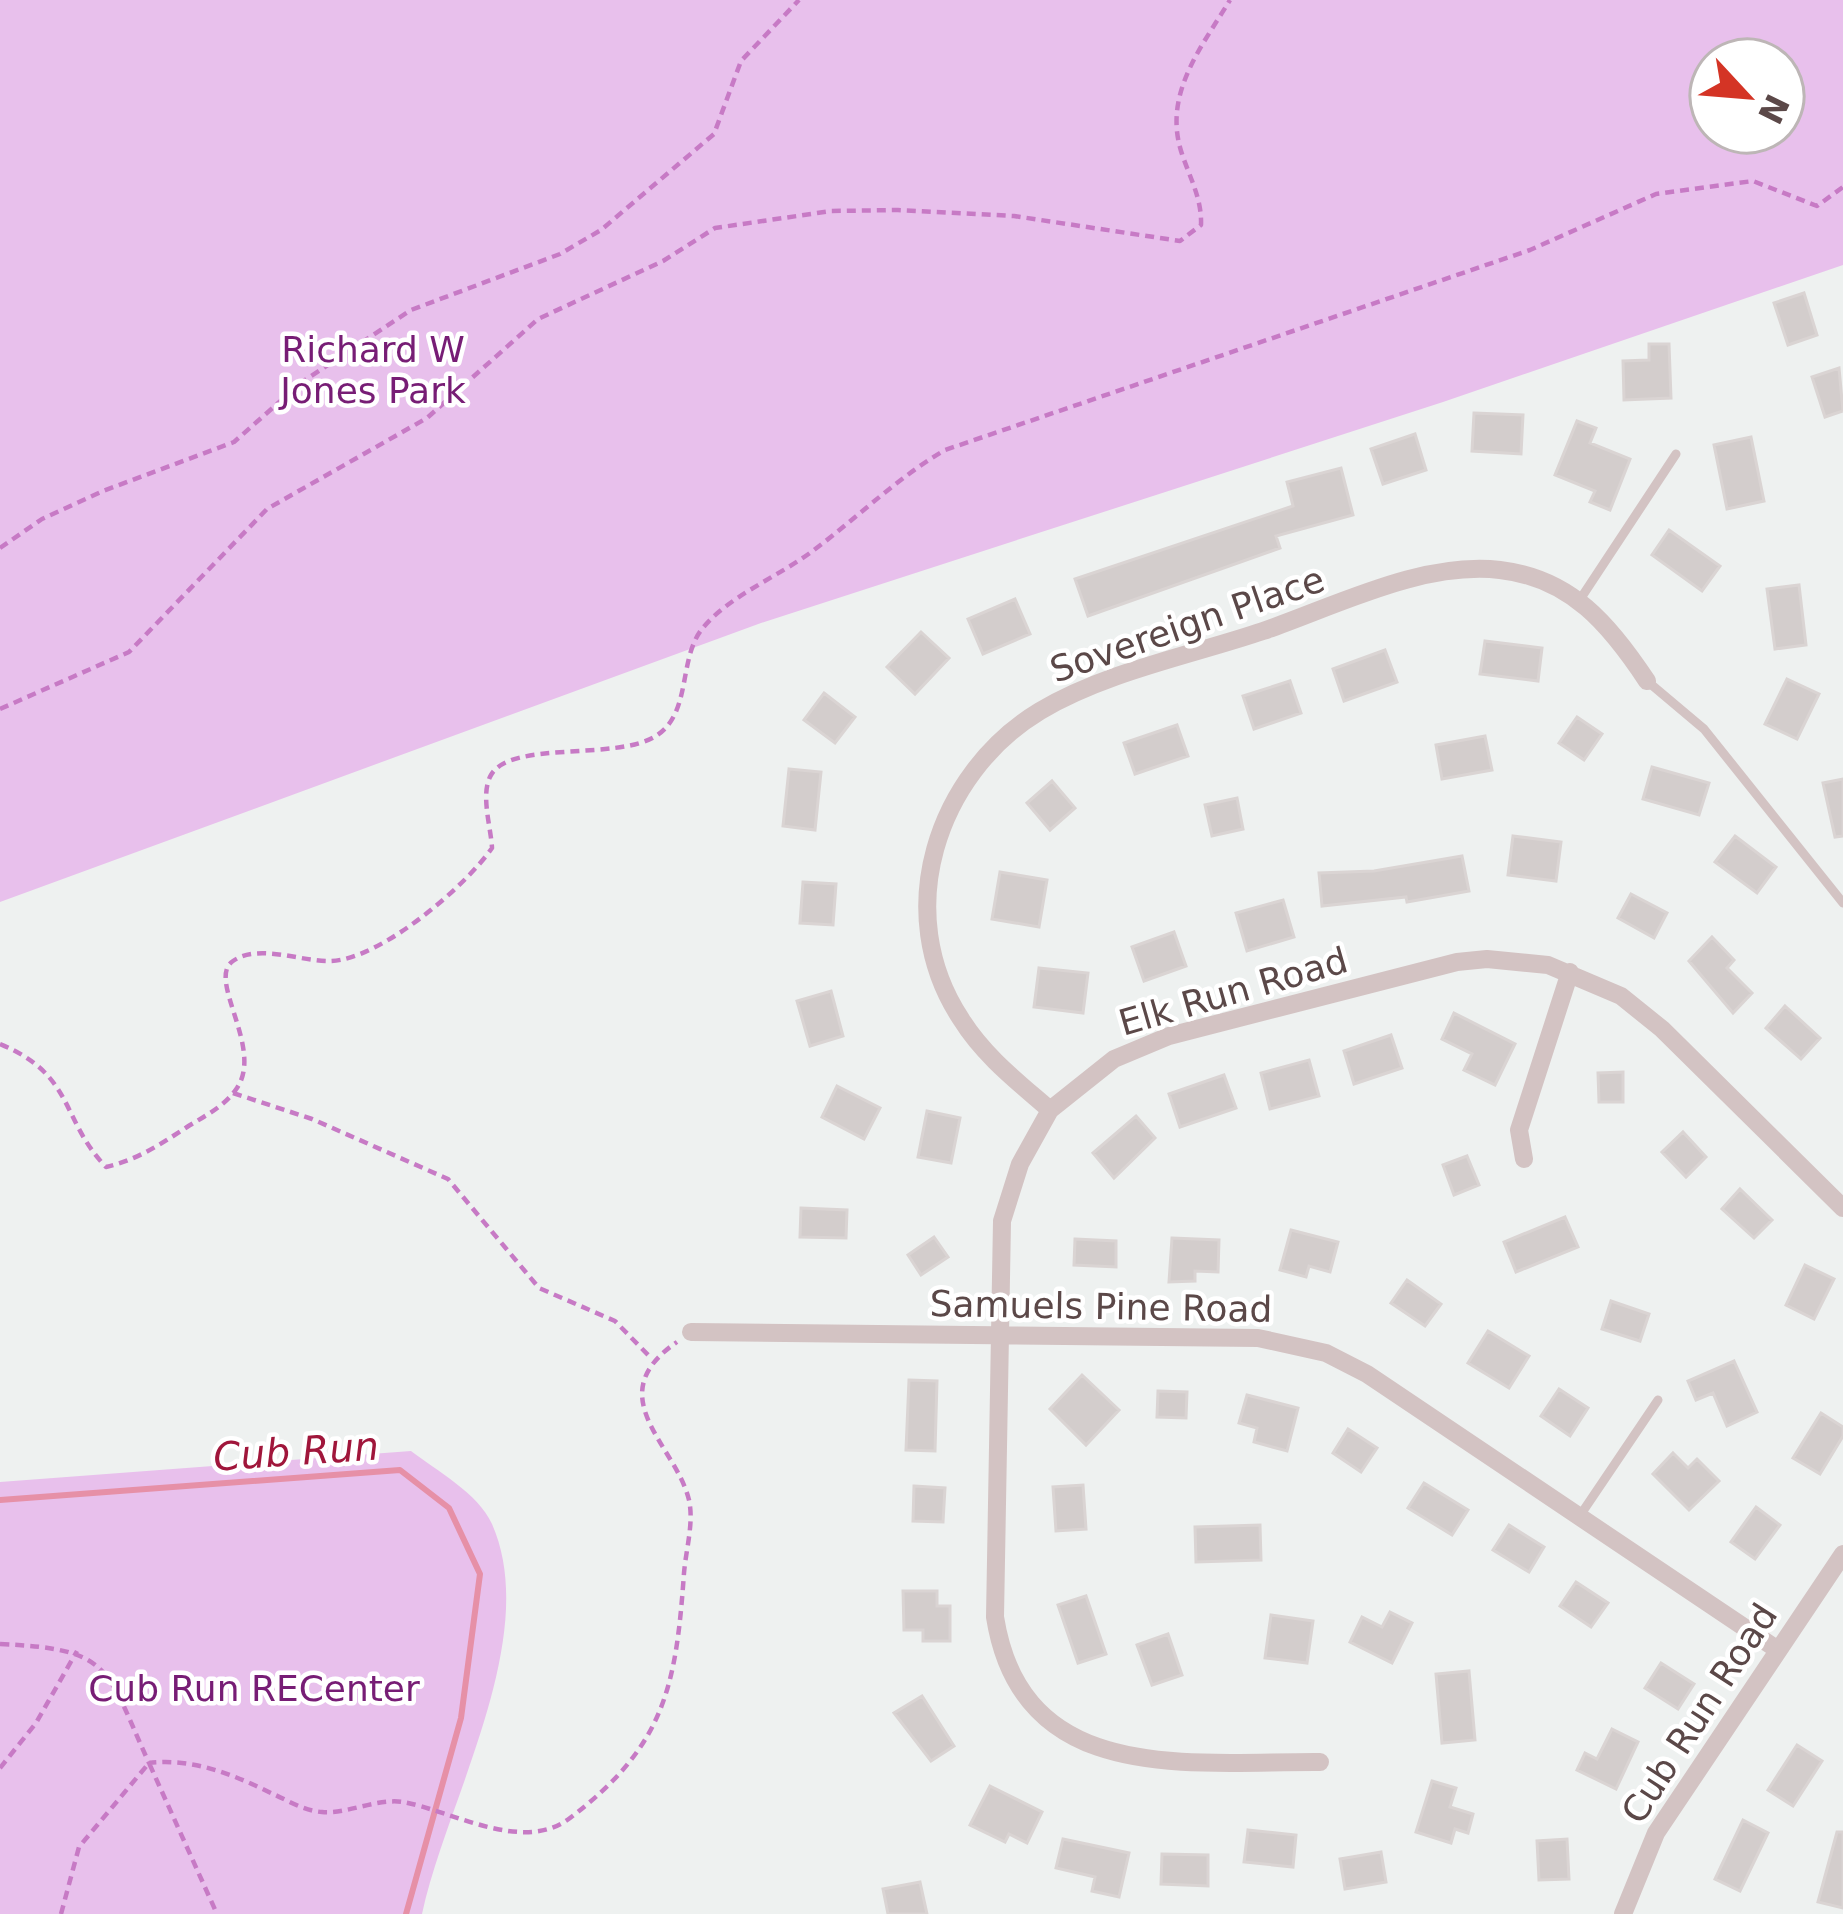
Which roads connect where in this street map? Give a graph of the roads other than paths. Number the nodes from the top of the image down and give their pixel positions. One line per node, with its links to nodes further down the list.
1 (1676, 454): 2 (lane)
2 (1579, 601): 3 (street, Sovereign Place); 6 (street, Sovereign Place)
3 (1647, 681): 4 (lane)
4 (1843, 903)
5 (1570, 972): 6 (street, Elk Run Road); 7 (street); 8 (street, Elk Run Road)
6 (1050, 1110): 10 (street, Elk Run Road)
7 (1524, 1159)
8 (1843, 1208)
9 (691, 1332): 10 (street, Samuels Pine Road)
10 (998, 1336): 12 (street, Samuels Pine Road); 15 (street, Elk Run Road)
11 (1658, 1400): 12 (lane)
12 (1579, 1516): 14 (street, Samuels Pine Road)
13 (1843, 1555): 14 (street, Cub Run Road)
14 (1778, 1650): 16 (street, Cub Run Road)
15 (1320, 1762)
16 (1623, 1914)

